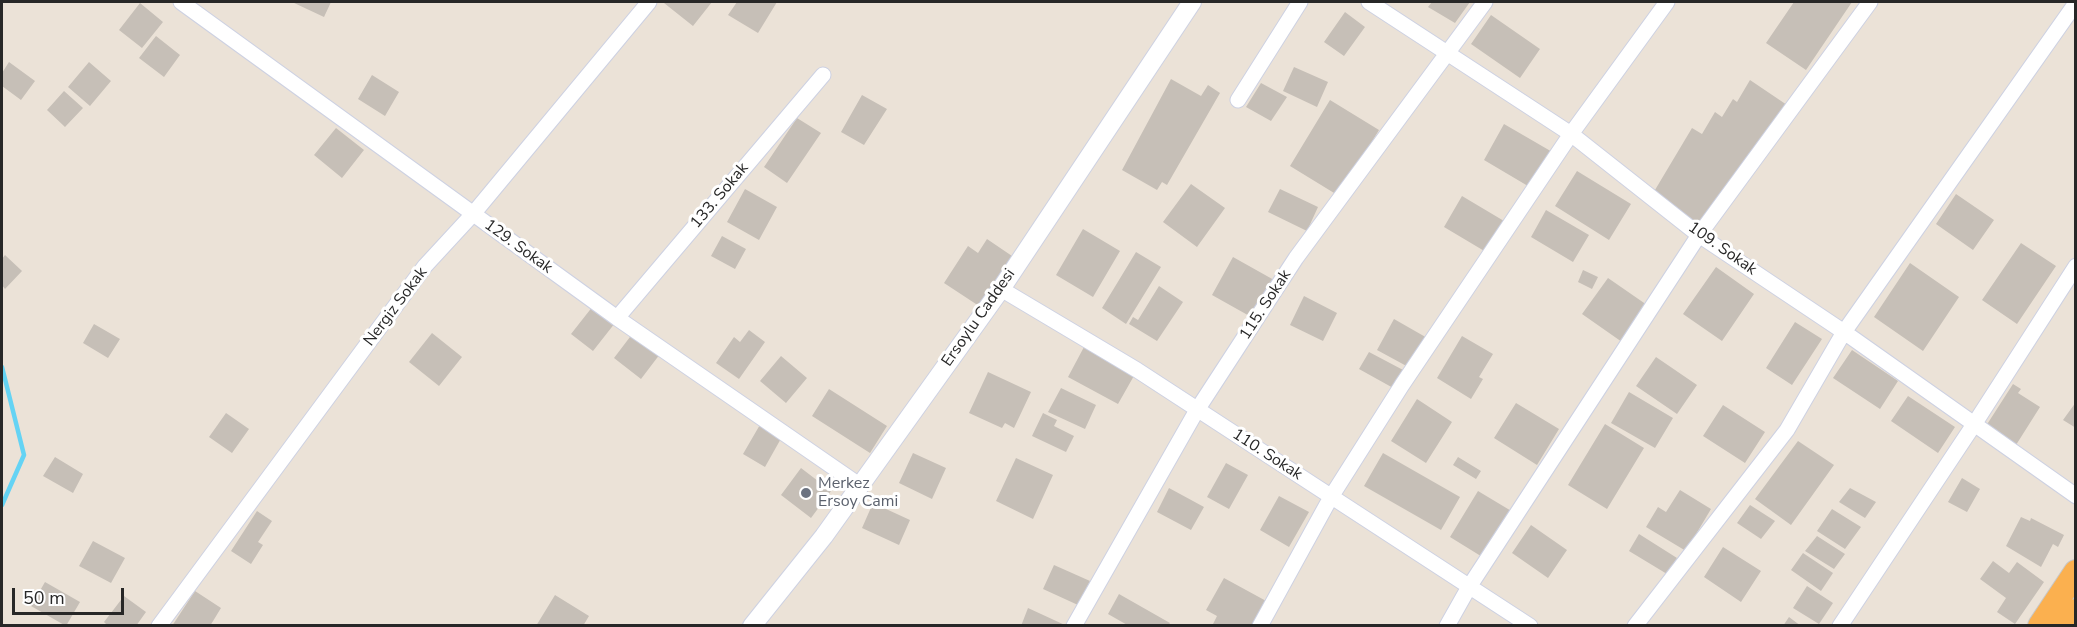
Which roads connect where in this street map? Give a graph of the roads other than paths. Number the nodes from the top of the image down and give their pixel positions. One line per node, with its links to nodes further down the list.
1 (181, 2): 14 (street, 129. Sokak)
2 (649, 2): 14 (street, Nergiz Sokak)
3 (1192, 2): 17 (street, Ersoylu Caddesi)
4 (1300, 2): 12 (street)
5 (1369, 2): 10 (street, 109. Sokak)
6 (1485, 2): 10 (street, 115. Sokak)
7 (1667, 2): 13 (street)
8 (1870, 2): 15 (street)
9 (2076, 3): 19 (street)
10 (1449, 54): 13 (street, 109. Sokak); 20 (street, 115. Sokak)
11 (823, 75): 18 (street, 133. Sokak)
12 (1238, 100)
13 (1571, 134): 15 (street, 109. Sokak); 24 (street)
14 (473, 214): 18 (street, 129. Sokak); 28 (street, Nergiz Sokak)
15 (1699, 235): 19 (street, 109. Sokak); 26 (street)
16 (2076, 267): 21 (street)
17 (1001, 289): 20 (street, 110. Sokak); 22 (street, Ersoylu Caddesi)
18 (617, 318): 22 (street, 129. Sokak)
19 (1844, 332): 21 (street, 109. Sokak); 34 (street)
20 (1197, 410): 24 (street, 110. Sokak); 30 (street, 115. Sokak)
21 (1974, 426): 23 (street, 109. Sokak); 35 (street)
22 (859, 485): 29 (street, Ersoylu Caddesi)
23 (2076, 496)
24 (1331, 497): 26 (street, 110. Sokak); 31 (street)
25 (2076, 572): 36 (highway)
26 (1469, 587): 32 (street); 33 (street, 110. Sokak)
27 (2076, 611): 37 (highway)
28 (159, 626)
29 (752, 626)
30 (1074, 626)
31 (1260, 626)
32 (1447, 626)
33 (1530, 626)
34 (1635, 626)
35 (1840, 626)
36 (2040, 626)
37 (2066, 626)

